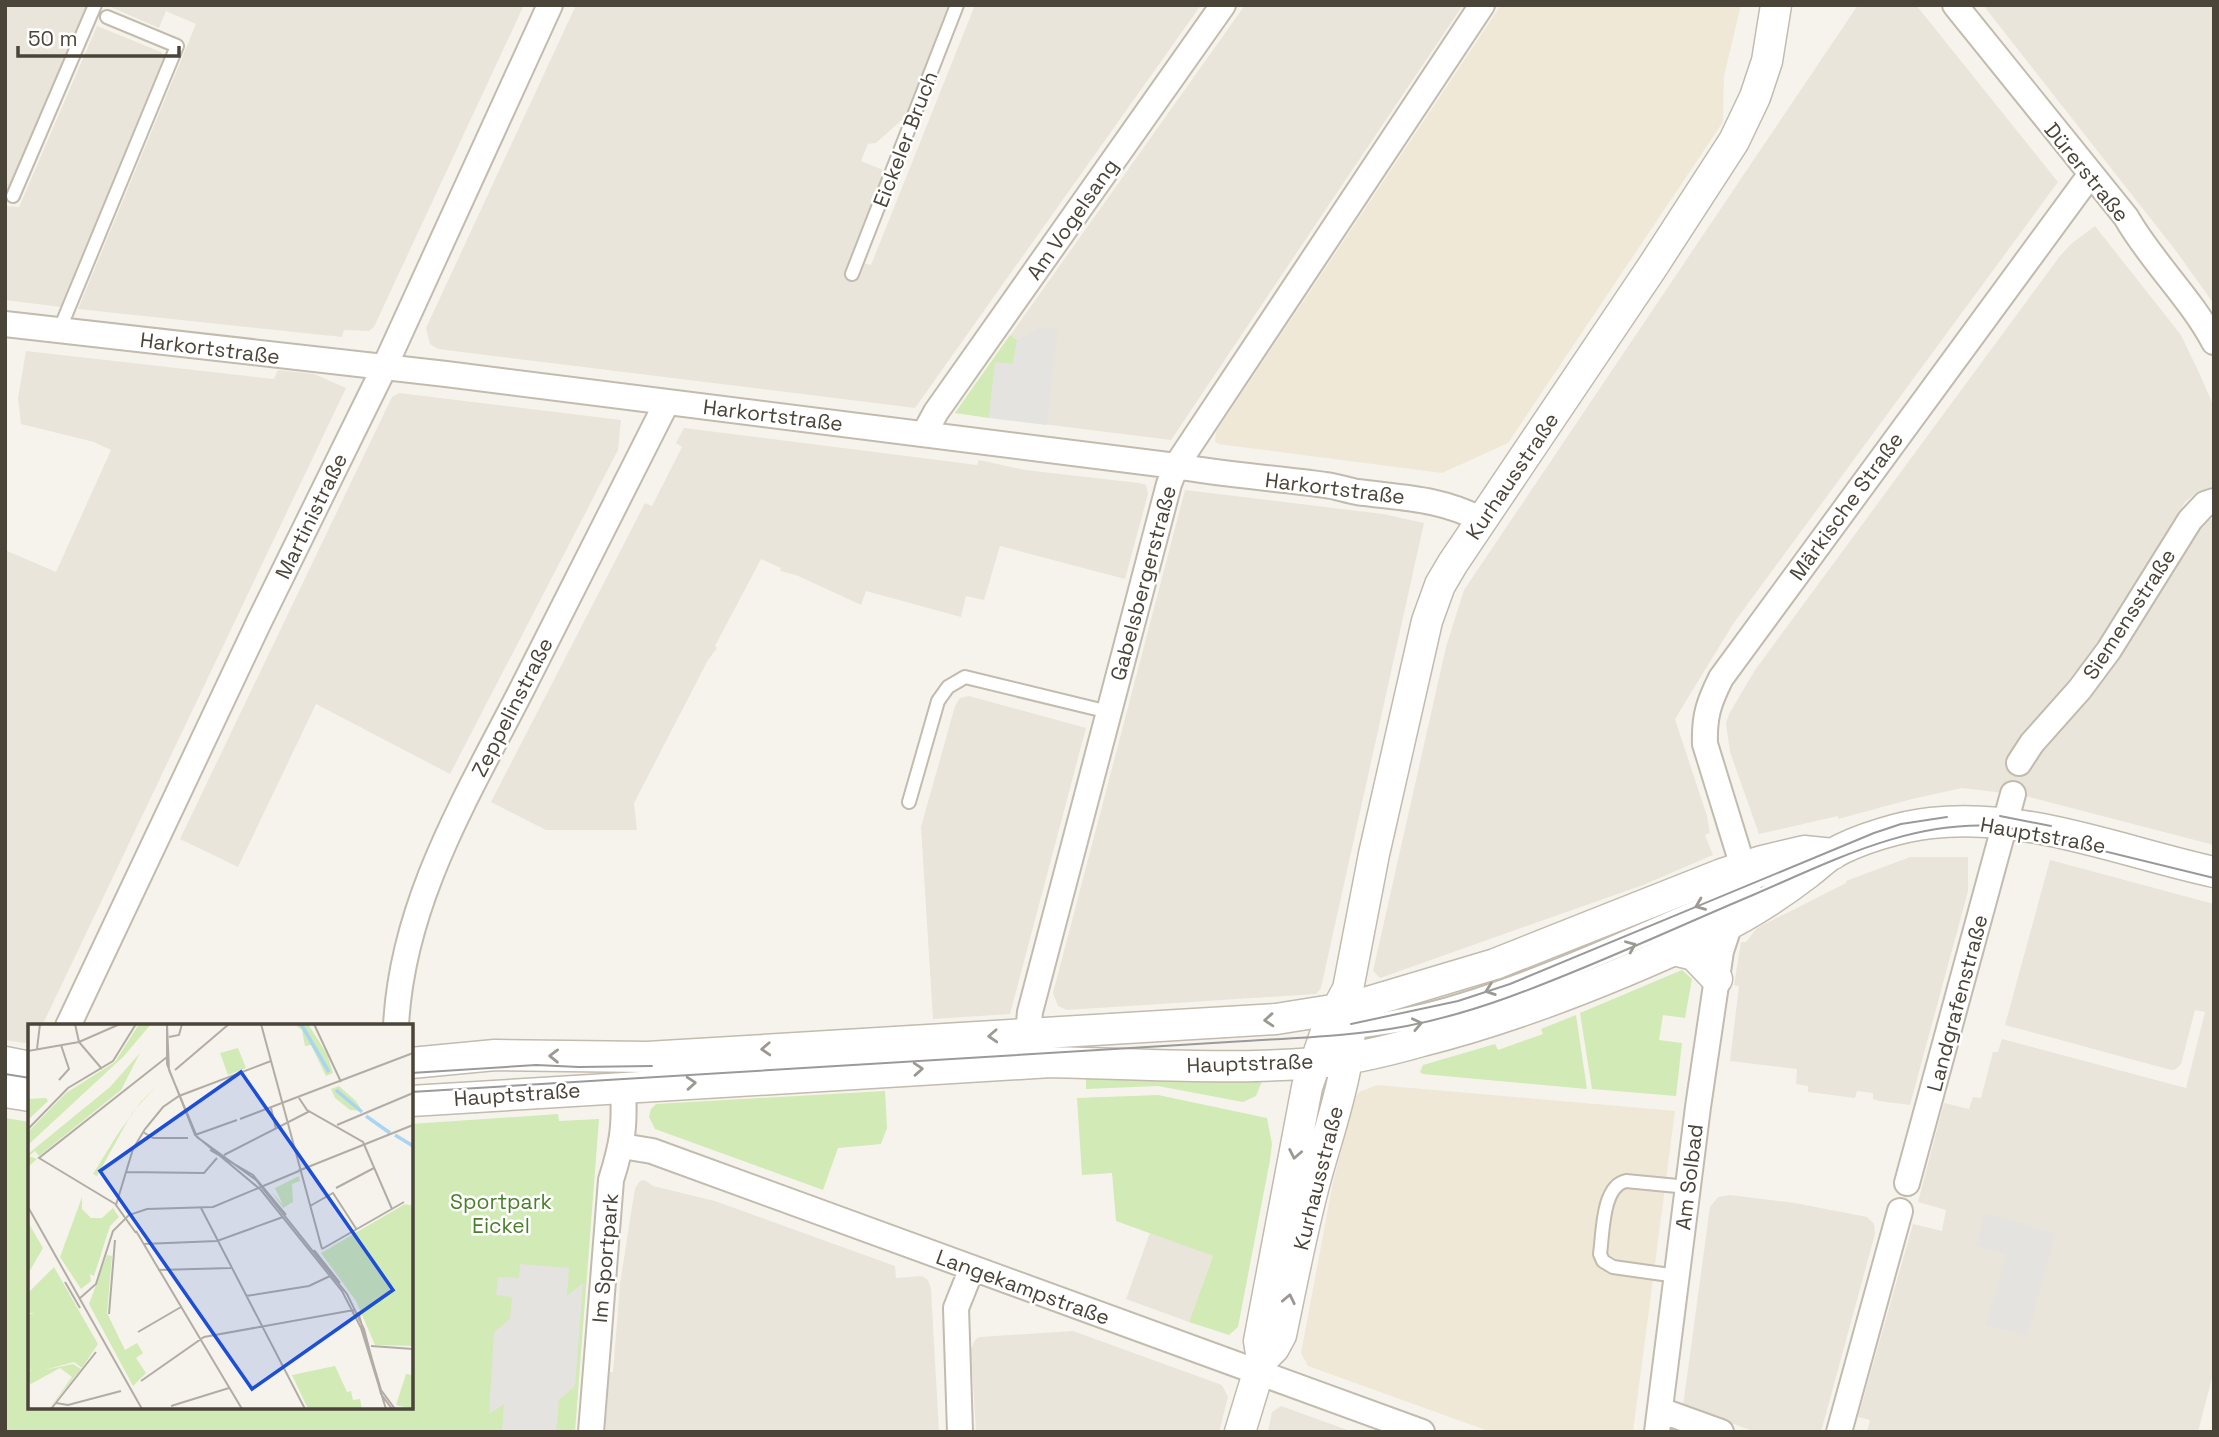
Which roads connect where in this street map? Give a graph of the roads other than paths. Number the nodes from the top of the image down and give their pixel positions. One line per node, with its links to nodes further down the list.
1 (95, 5): 10 (lane)
2 (550, 5): 15 (street, Martinistraße)
3 (957, 5): 11 (lane, Eickeler Bruch)
4 (1223, 5): 17 (street, Am Vogelsang)
5 (1482, 5): 18 (street, Gabelsbergerstraße)
6 (1776, 5): 20 (street, Kurhausstraße)
7 (1955, 5): 9 (street, Dürerstraße)
8 (107, 17): 13 (lane)
9 (2090, 175): 14 (street, Dürerstraße); 27 (street, Märkische Straße)
10 (13, 197)
11 (852, 274)
12 (5, 324): 13 (street, Harkortstraße)
13 (60, 331): 15 (street, Harkortstraße)
14 (2214, 342)
15 (384, 368): 16 (street, Harkortstraße); 32 (street, Martinistraße)
16 (667, 402): 17 (street, Harkortstraße); 33 (street, Zeppelinstraße)
17 (924, 434): 18 (street, Harkortstraße)
18 (1176, 466): 20 (street, Harkortstraße); 21 (street, Gabelsbergerstraße)
19 (2214, 501): 22 (street, Siemensstraße)
20 (1482, 520): 34 (street, Kurhausstraße)
21 (1110, 712): 24 (lane); 35 (street, Gabelsbergerstraße)
22 (2019, 763)
23 (2013, 794): 25 (street)
24 (909, 802)
25 (2006, 823): 26 (street, Hauptstraße); 28 (street, Hauptstraße); 44 (street, Landgrafenstraße)
26 (1833, 854): 27 (street, Hauptstraße); 29 (street, Hauptstraße); 34 (lane)
27 (1743, 867): 34 (street, Hauptstraße)
28 (2214, 872)
29 (1730, 924): 30 (street, Hauptstraße); 31 (street, Am Solbad)
30 (1673, 950): 31 (street); 34 (street, Hauptstraße)
31 (1717, 979): 45 (street, Am Solbad)
32 (69, 1024)
33 (396, 1024)
34 (1339, 1027): 35 (street, Hauptstraße, one-way to 35); 39 (street, Hauptstraße, one-way to 34); 49 (street, Kurhausstraße)
35 (1028, 1034): 39 (street, Hauptstraße, one-way to 39)
36 (5, 1062): 38 (street)
37 (413, 1063): 39 (street, Hauptstraße, one-way to 37)
38 (28, 1067)
39 (623, 1072): 42 (street, Hauptstraße); 43 (street, Im Sportpark)
40 (5, 1092): 41 (street)
41 (28, 1096)
42 (413, 1101)
43 (622, 1146): 47 (street, Langekampstraße); 51 (street, Im Sportpark)
44 (1907, 1183)
45 (1688, 1187): 48 (street, Am Solbad); 48 (lane)
46 (1900, 1211): 56 (street)
47 (972, 1268): 49 (street, Langekampstraße); 52 (street)
48 (1677, 1276): 50 (street, Am Solbad)
49 (1260, 1366): 53 (street, Kurhausstraße); 54 (street, Langekampstraße)
50 (1658, 1421): 55 (street)
51 (591, 1432)
52 (960, 1432)
53 (1240, 1432)
54 (1422, 1432)
55 (1721, 1432)
56 (1839, 1432)

